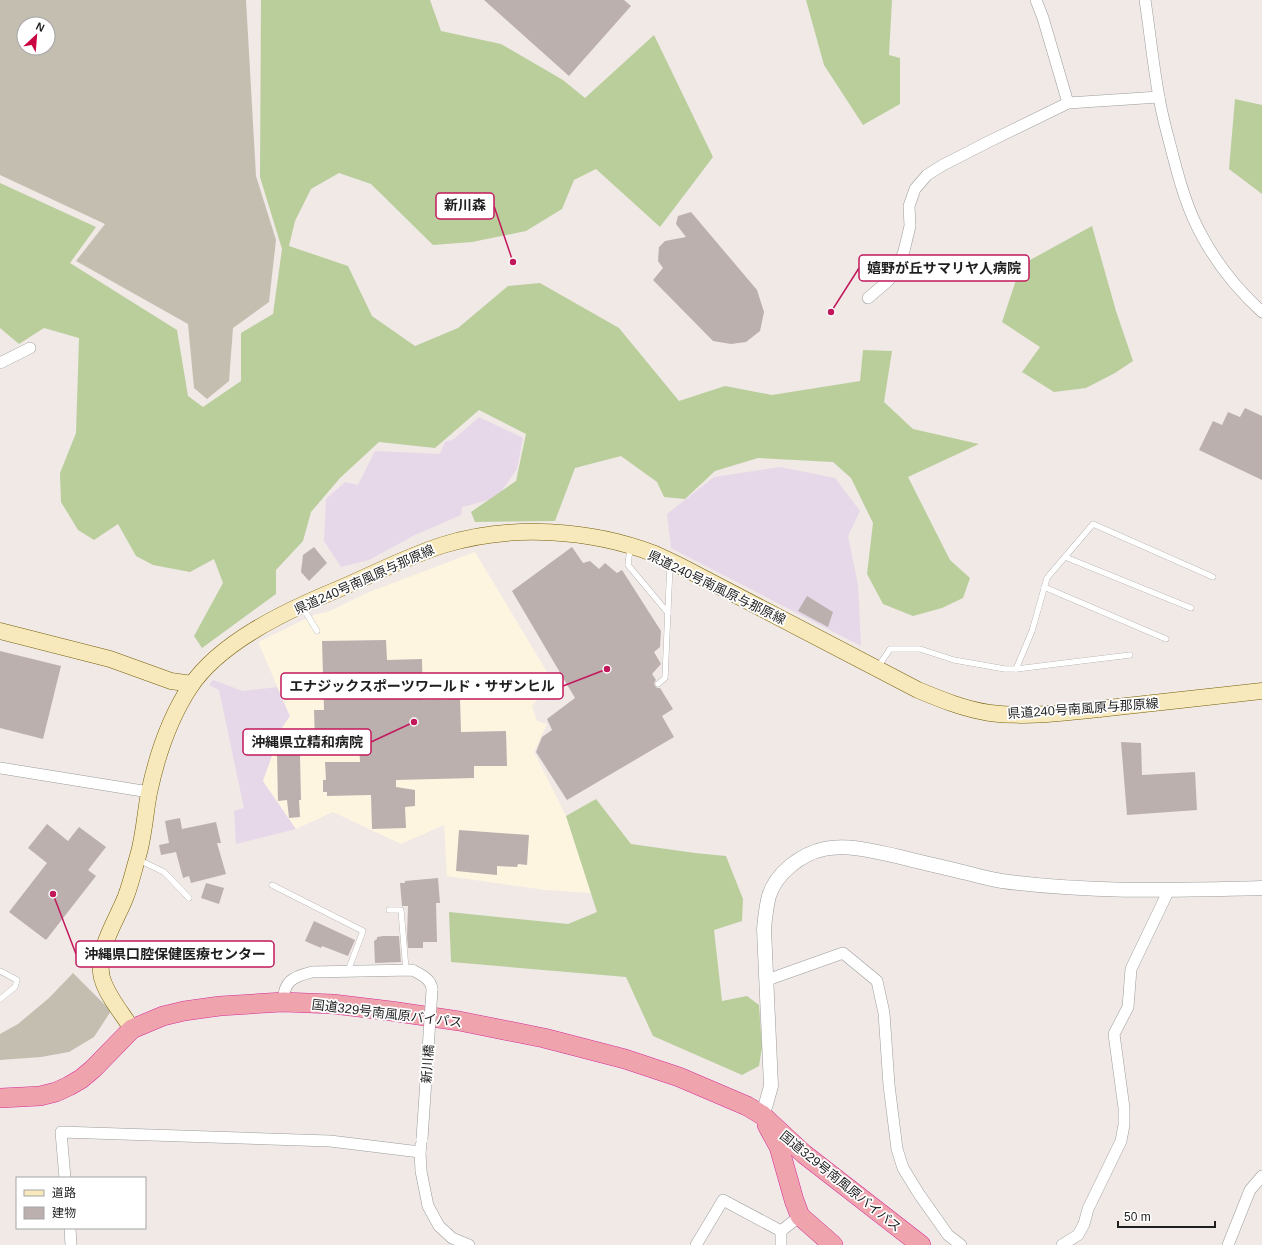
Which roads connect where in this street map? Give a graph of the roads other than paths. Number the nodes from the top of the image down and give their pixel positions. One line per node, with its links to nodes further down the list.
1 (1036, 0): 4 (street)
2 (1145, 0): 3 (street)
3 (1159, 97): 4 (street); 6 (street)
4 (1068, 103): 5 (street)
5 (868, 298)
6 (1262, 312)
7 (30, 348): 8 (street)
8 (1, 362)
9 (631, 546): 11 (main road, 県道240号南風原与那原線); 14 (main road, 県道240号南風原与那原線); 16 (lane)
10 (1065, 557): 12 (lane); 13 (lane); 15 (lane)
11 (670, 561): 16 (lane); 21 (main road, 県道240号南風原与那原線)
12 (1213, 576)
13 (1044, 587): 19 (lane); 22 (lane)
14 (302, 606): 18 (lane); 23 (main road, 県道240号南風原与那原線)
15 (1191, 608)
16 (668, 613): 24 (lane)
17 (0, 631): 23 (main road)
18 (317, 631)
19 (1166, 639)
20 (1130, 655): 22 (lane)
21 (877, 669): 22 (lane); 25 (main road, 県道240号南風原与那原線)
22 (1016, 669)
23 (192, 684): 27 (main road, 県道240号南風原与那原線)
24 (658, 684)
25 (1262, 691)
26 (0, 768): 27 (street)
27 (149, 792): 28 (main road, 県道240号南風原与那原線)
28 (137, 859): 32 (lane); 40 (main road, 県道240号南風原与那原線)
29 (272, 886): 36 (lane)
30 (1262, 888): 31 (street)
31 (1167, 890): 37 (street); 56 (street)
32 (189, 898)
33 (389, 910): 34 (lane)
34 (406, 970): 36 (street); 43 (street, 新川橋, bridge)
35 (0, 971): 38 (lane)
36 (348, 971): 39 (street)
37 (767, 980): 42 (street); 55 (street)
38 (0, 999)
39 (283, 1002): 40 (highway, 国道329号南風原バイパス); 42 (highway, 国道329号南風原バイパス)
40 (132, 1029): 41 (highway, 国道329号南風原バイパス)
41 (0, 1098)
42 (762, 1115): 46 (highway, 国道329号南風原バイパス); 54 (highway, 国道329号南風原バイパス)
43 (420, 1152): 45 (street); 50 (street, 新川橋)
44 (1262, 1176): 57 (street)
45 (65, 1177)
46 (800, 1216): 48 (street); 53 (highway, 国道329号南風原バイパス)
47 (70, 1229): 49 (street)
48 (781, 1231): 51 (street); 52 (street)
49 (71, 1245)
50 (469, 1245)
51 (696, 1245)
52 (781, 1245)
53 (832, 1245)
54 (921, 1245)
55 (961, 1245)
56 (1062, 1245)
57 (1228, 1245)

